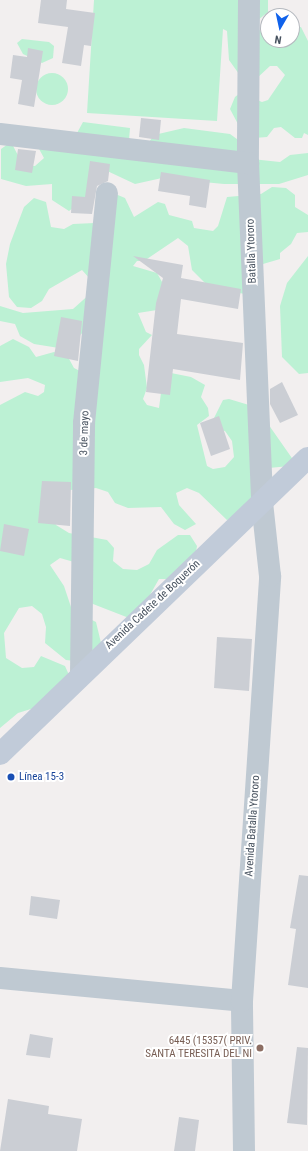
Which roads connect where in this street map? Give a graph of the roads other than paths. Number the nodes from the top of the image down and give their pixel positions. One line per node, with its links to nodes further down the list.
1 (249, 0): 3 (street, Batalla Ytororo)
2 (0, 134): 3 (street)
3 (248, 163): 6 (street, Batalla Ytororo)
4 (107, 193): 7 (street, 3 de mayo)
5 (308, 458): 6 (main road, Avenida Cadete de Boquerón)
6 (262, 502): 7 (main road, Avenida Cadete de Boquerón); 10 (street, Avenida Batalla Ytororo)
7 (81, 674): 8 (main road, Avenida Cadete de Boquerón)
8 (0, 754)
9 (0, 978): 10 (street)
10 (242, 1001): 11 (street, Avenida Batalla Ytororo)
11 (244, 1151)

